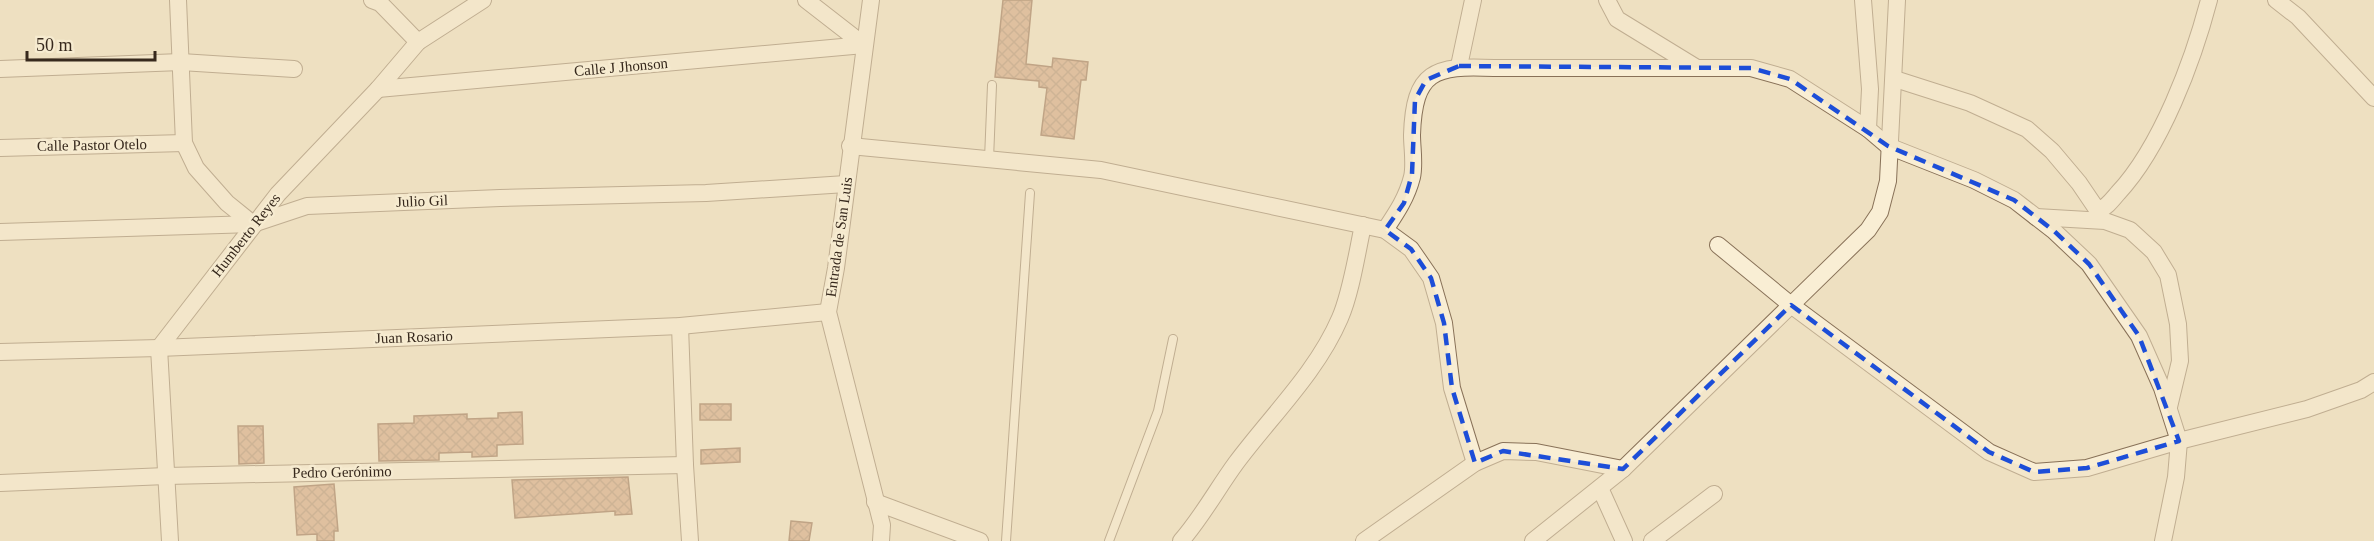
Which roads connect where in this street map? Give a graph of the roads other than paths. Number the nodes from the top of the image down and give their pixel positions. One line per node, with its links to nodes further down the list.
1 (178, 0): 14 (street)
2 (372, 0): 12 (street)
3 (483, 0): 12 (street, Humberto Reyes)
4 (806, 0): 13 (street)
5 (871, 0): 13 (street, Entrada de San Luis)
6 (1473, 0): 15 (street)
7 (1607, 0): 16 (street)
8 (1863, 0): 23 (street)
9 (1897, 0): 19 (street)
10 (2209, 0): 19 (street)
11 (2276, 0): 22 (street)
12 (418, 42): 21 (street, Humberto Reyes)
13 (864, 45): 21 (street, Calle J Jhonson); 25 (street, Entrada de San Luis)
14 (181, 62): 17 (street); 18 (street); 24 (street)
15 (1459, 66): 16 (street); 34 (street)
16 (1697, 68): 23 (street)
17 (0, 69)
18 (294, 69)
19 (1895, 79): 26 (street)
20 (992, 85): 28 (lane)
21 (378, 89): 32 (street, Humberto Reyes)
22 (2374, 98)
23 (1868, 129): 26 (street)
24 (184, 143): 27 (street, Calle Pastor Otelo); 32 (street)
25 (850, 146): 28 (street); 29 (street, Entrada de San Luis)
26 (1888, 146): 31 (street); 37 (street)
27 (0, 148)
28 (989, 159): 33 (street)
29 (846, 184): 32 (street, Julio Gil); 38 (street, Entrada de San Luis)
30 (1030, 193): 58 (lane)
31 (2036, 217): 44 (street); 44 (street)
32 (253, 224): 35 (street, Julio Gil); 41 (street, Humberto Reyes)
33 (1363, 225): 34 (street); 60 (street)
34 (1385, 230): 46 (street)
35 (0, 232)
36 (1718, 245): 37 (street)
37 (1791, 305): 45 (street); 48 (street)
38 (828, 312): 39 (street, Juan Rosario); 53 (street, Entrada de San Luis)
39 (680, 326): 41 (street, Juan Rosario); 47 (street)
40 (1173, 339): 59 (lane)
41 (159, 348): 42 (street, Juan Rosario); 49 (street)
42 (0, 352)
43 (2374, 382): 45 (street)
44 (2169, 408): 45 (street)
45 (2179, 441): 65 (street)
46 (1475, 464): 48 (street); 61 (street)
47 (685, 465): 49 (street, Pedro Gerónimo); 55 (street)
48 (1623, 470): 51 (street)
49 (165, 476): 50 (street, Pedro Gerónimo); 54 (street)
50 (0, 483)
51 (1600, 488): 62 (street); 63 (street)
52 (1714, 494): 64 (street)
53 (875, 502): 56 (street, Entrada de San Luis); 57 (street)
54 (170, 541)
55 (690, 541)
56 (881, 541)
57 (980, 541)
58 (1006, 541)
59 (1109, 541)
60 (1181, 541)
61 (1364, 541)
62 (1533, 541)
63 (1624, 541)
64 (1652, 541)
65 (2163, 541)

